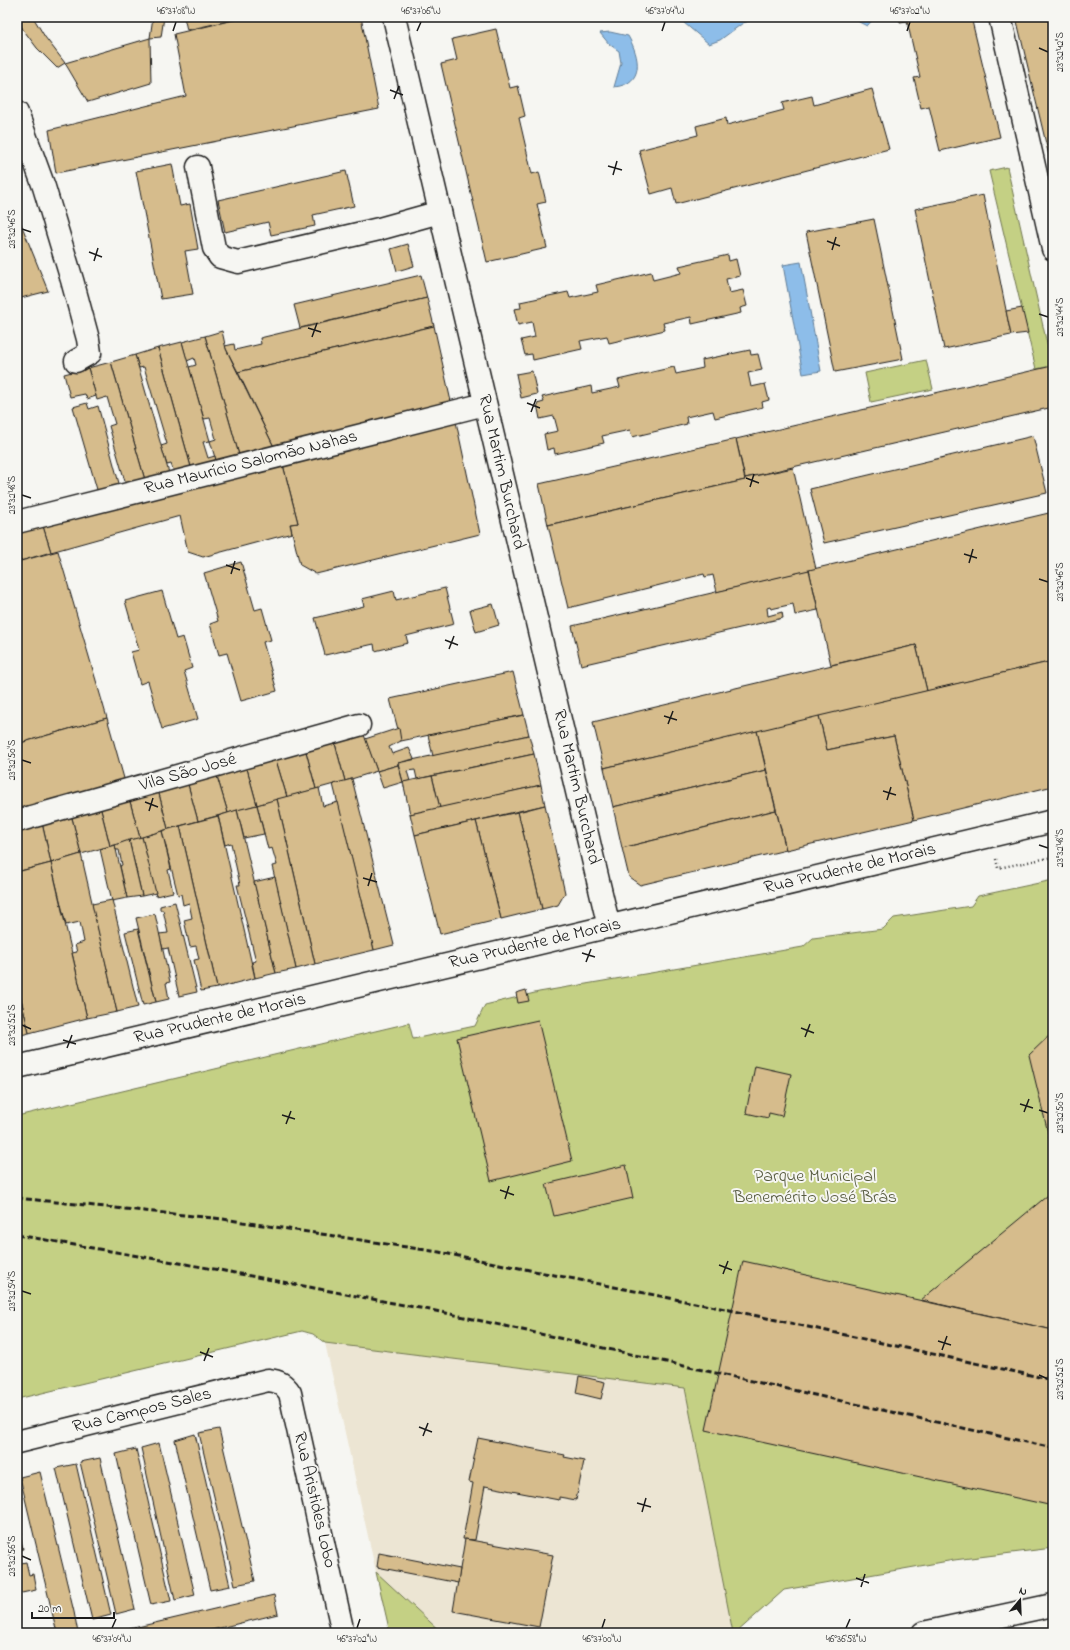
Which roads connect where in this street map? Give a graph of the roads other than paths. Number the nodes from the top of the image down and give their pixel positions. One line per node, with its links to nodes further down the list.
1 (394, 17): 5 (street, Rua Martim Burchard)
2 (1000, 17): 6 (street)
3 (17, 113): 7 (street)
4 (198, 167): 5 (street)
5 (440, 212): 8 (street, Rua Martim Burchard)
6 (1053, 250)
7 (76, 361)
8 (485, 404): 9 (street, Rua Maurício Salomão Nahas); 15 (street, Rua Martim Burchard)
9 (17, 522)
10 (359, 725): 11 (street, Vila São José)
11 (17, 821)
12 (1053, 821): 13 (street, Rua Prudente de Morais)
13 (1032, 827): 14 (street); 15 (street, Rua Prudente de Morais)
14 (1053, 831)
15 (609, 927): 16 (street, Rua Prudente de Morais)
16 (17, 1067)
17 (268, 1380): 18 (street, Rua Campos Sales); 20 (street, Rua Aristides Lobo)
18 (17, 1442)
19 (1053, 1605): 21 (street)
20 (343, 1633)
21 (923, 1633)

